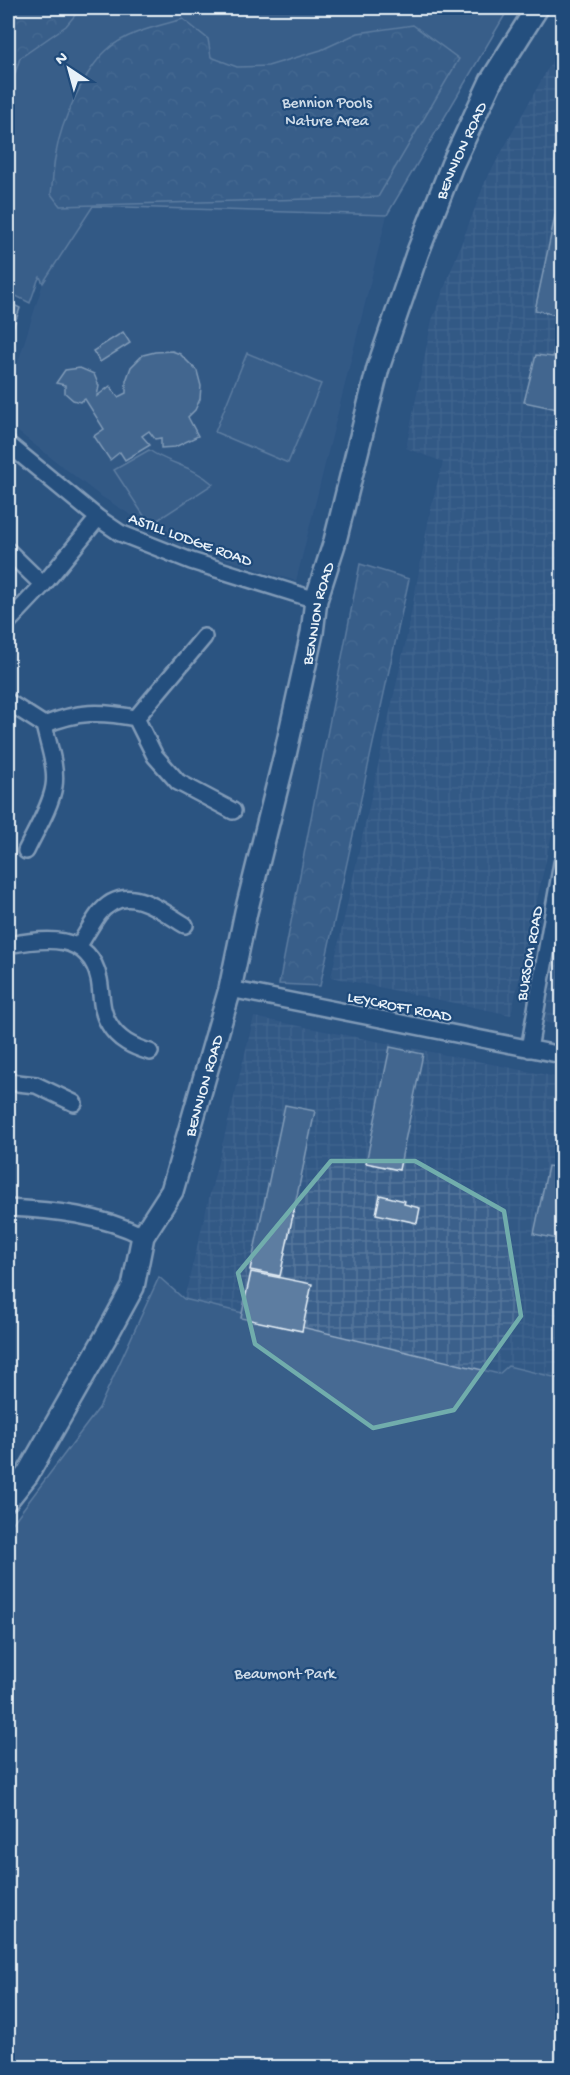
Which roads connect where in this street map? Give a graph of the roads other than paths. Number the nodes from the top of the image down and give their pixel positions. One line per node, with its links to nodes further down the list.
1 (537, 8): 6 (street, BENNION ROAD)
2 (8, 444): 3 (street, ASTILL LODGE ROAD)
3 (98, 518): 5 (street); 6 (street, ASTILL LODGE ROAD)
4 (8, 551): 5 (street)
5 (43, 585): 7 (street)
6 (316, 600): 18 (street, BENNION ROAD)
7 (8, 622)
8 (204, 638): 10 (street)
9 (8, 702): 11 (street)
10 (136, 718): 11 (street); 12 (street)
11 (44, 726): 13 (street)
12 (233, 811)
13 (26, 851)
14 (562, 863): 19 (street, BURSOM ROAD)
15 (185, 925): 17 (street)
16 (8, 945): 17 (street)
17 (78, 947): 20 (street)
18 (230, 989): 19 (street, LEYCROFT ROAD); 25 (street, BENNION ROAD)
19 (529, 1049): 21 (street, LEYCROFT ROAD)
20 (150, 1052)
21 (562, 1055)
22 (8, 1082): 23 (street)
23 (74, 1103)
24 (8, 1208): 25 (street)
25 (143, 1236): 26 (street)
26 (8, 1499)

